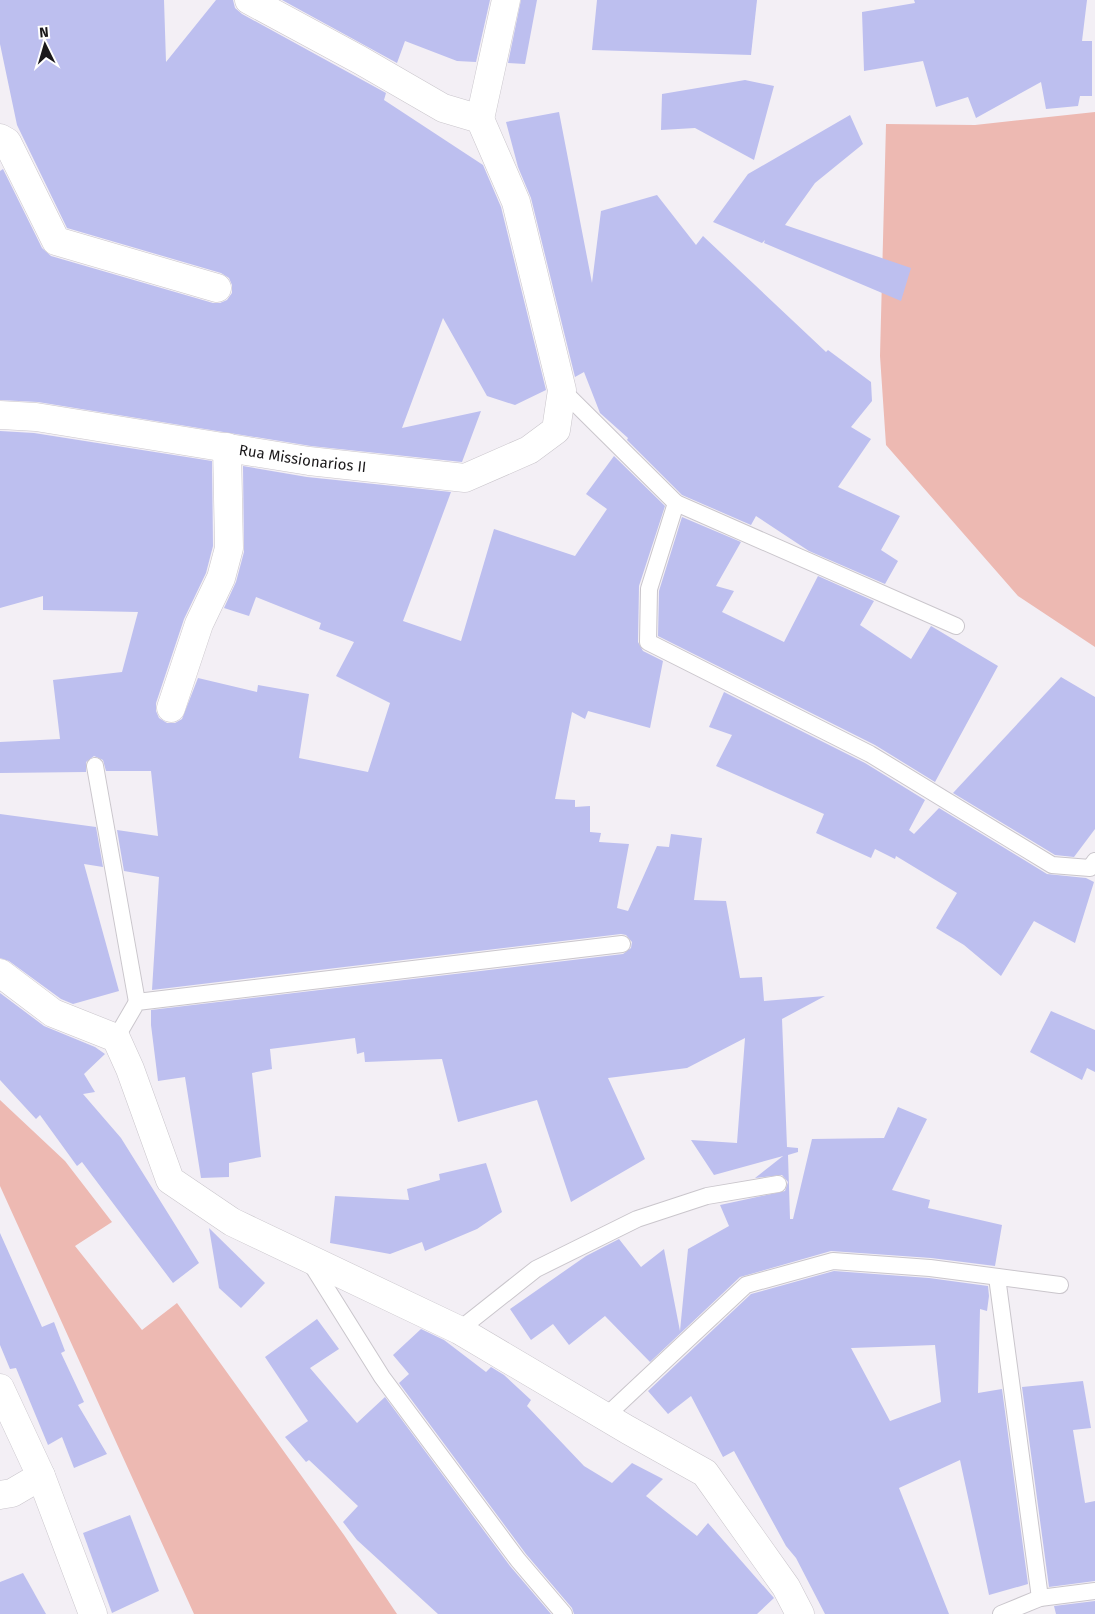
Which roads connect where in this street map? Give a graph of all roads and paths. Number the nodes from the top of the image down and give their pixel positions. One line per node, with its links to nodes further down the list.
1 (249, 0): 3 (street)
2 (506, 0): 3 (street)
3 (480, 119): 6 (street)
4 (0, 138): 5 (street)
5 (217, 288)
6 (562, 390): 8 (street, Rua Missionarios II); 9 (lane)
7 (0, 415): 8 (street, Rua Missionarios II)
8 (227, 447): 11 (street)
9 (676, 502): 10 (lane); 13 (lane)
10 (956, 626)
11 (171, 708)
12 (95, 766): 16 (lane)
13 (1095, 861)
14 (622, 944): 16 (lane)
15 (0, 974): 17 (street)
16 (137, 1002): 17 (lane)
17 (116, 1038): 19 (street)
18 (778, 1184): 22 (lane)
19 (306, 1255): 22 (street); 30 (lane)
20 (997, 1276): 21 (lane); 24 (lane); 28 (lane)
21 (1060, 1285)
22 (459, 1330): 24 (street)
23 (0, 1388): 25 (street)
24 (606, 1416): 31 (street)
25 (41, 1476): 26 (street); 29 (street)
26 (0, 1495)
27 (1095, 1591): 28 (lane)
28 (1040, 1598): 32 (lane)
29 (93, 1614)
30 (564, 1614)
31 (800, 1614)
32 (1001, 1614)

